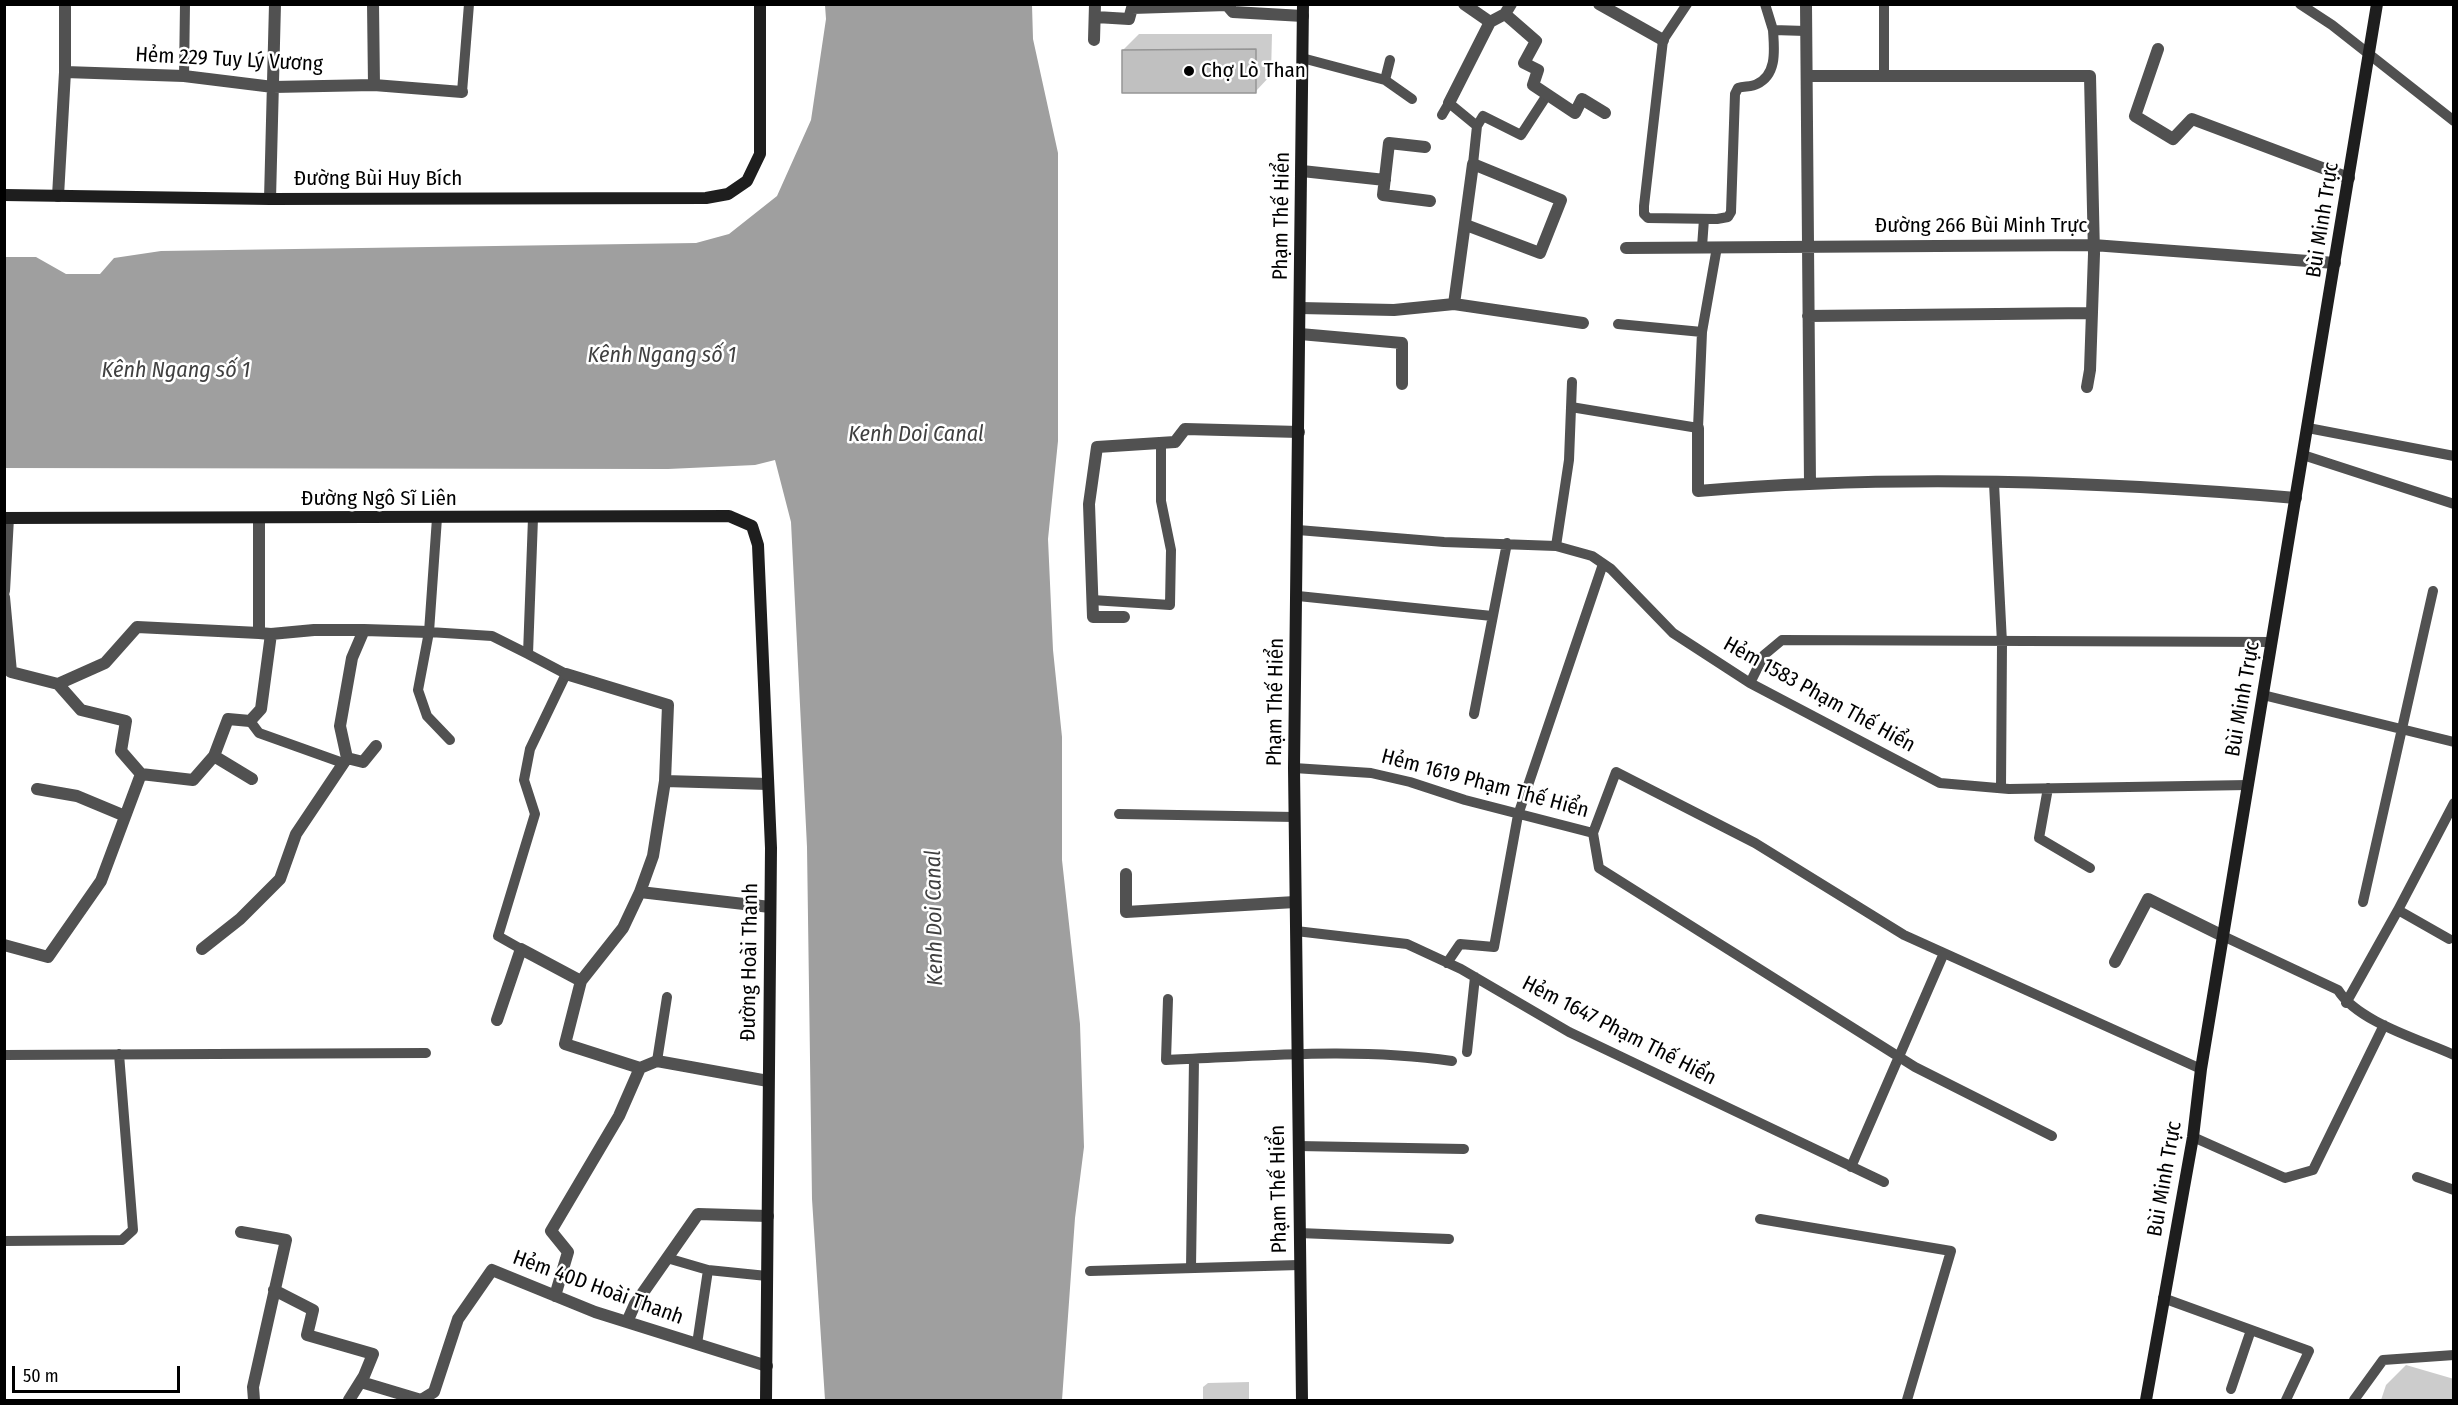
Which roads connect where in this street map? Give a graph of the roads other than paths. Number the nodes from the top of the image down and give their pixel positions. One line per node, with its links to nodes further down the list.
1 (65, 4): 27 (street)
2 (185, 4): 28 (lane)
3 (275, 4): 33 (street)
4 (373, 4): 32 (street)
5 (469, 4): 34 (lane)
6 (760, 4): 49 (street, Đường Bùi Huy Bích)
7 (1464, 4): 18 (street)
8 (1599, 4): 22 (street)
9 (1687, 4): 22 (lane)
10 (1765, 4): 19 (lane)
11 (1806, 4): 20 (street)
12 (1884, 4): 30 (lane)
13 (2300, 4): 25 (lane)
14 (2377, 4): 25 (street, Bùi Minh Trực)
15 (1508, 9): 18 (street); 35 (street)
16 (1303, 10): 17 (street); 24 (street, Phạm Thế Hiển)
17 (1096, 11): 21 (street)
18 (1490, 22): 37 (street)
19 (1773, 30): 20 (lane); 51 (lane)
20 (1806, 31): 29 (street)
21 (1094, 40)
22 (1663, 40): 51 (lane)
23 (2158, 49): 45 (street)
24 (1302, 58): 31 (lane); 44 (street, Phạm Thế Hiển)
25 (2369, 58): 40 (lane); 45 (street, Bùi Minh Trực)
26 (1390, 60): 31 (lane)
27 (65, 72): 28 (street, Hẻm 229 Tuy Lý Vương); 48 (street)
28 (184, 76): 33 (street, Hẻm 229 Tuy Lý Vương)
29 (1806, 76): 30 (street); 56 (street)
30 (1884, 76): 53 (street)
31 (1385, 80): 36 (lane)
32 (374, 85): 33 (street, Hẻm 229 Tuy Lý Vương); 34 (street, Hẻm 229 Tuy Lý Vương)
33 (273, 87): 49 (street)
34 (462, 92)
35 (1547, 94): 38 (street); 41 (lane)
36 (1412, 99)
37 (1449, 103): 39 (lane); 41 (lane)
38 (1605, 113)
39 (1442, 115)
40 (2454, 121)
41 (1477, 126): 43 (lane)
42 (1425, 147): 46 (street)
43 (1473, 164): 52 (street); 52 (street)
44 (1302, 171): 46 (street); 60 (street, Phạm Thế Hiển)
45 (2349, 178): 58 (street, Bùi Minh Trực)
46 (1385, 180): 50 (street)
47 (4, 195): 48 (street, Đường Bùi Huy Bích)
48 (58, 196): 49 (street, Đường Bùi Huy Bích)
49 (270, 199)
50 (1430, 201)
51 (1704, 219): 54 (lane)
52 (1466, 225): 59 (street)
53 (2093, 245): 56 (street, Đường 266 Bùi Minh Trực); 58 (street, Đường 266 Bùi Minh Trực); 61 (street)
54 (1702, 247): 55 (street, Đường 266 Bùi Minh Trực); 57 (street, Đường 266 Bùi Minh Trực)
55 (1717, 247): 56 (street, Đường 266 Bùi Minh Trực); 65 (lane)
56 (1808, 247): 62 (street)
57 (1626, 248)
58 (2335, 263): 72 (street, Bùi Minh Trực)
59 (1454, 304): 60 (street); 63 (street)
60 (1300, 308): 66 (street, Phạm Thế Hiển)
61 (2092, 314): 62 (street); 69 (street)
62 (1808, 316): 78 (street)
63 (1583, 323)
64 (1618, 324): 65 (lane)
65 (1702, 332): 71 (lane)
66 (1300, 334): 68 (street); 73 (street, Phạm Thế Hiển)
67 (1572, 382): 70 (lane)
68 (1402, 384)
69 (2087, 387)
70 (1571, 407): 71 (lane); 88 (lane)
71 (1698, 428): 78 (street)
72 (2308, 428): 75 (street, Bùi Minh Trực); 76 (lane)
73 (1299, 432): 74 (street); 86 (street, Phạm Thế Hiển)
74 (1161, 443): 94 (street); 94 (lane)
75 (2303, 455): 79 (street, Bùi Minh Trực); 80 (lane)
76 (2454, 456)
77 (1994, 483): 78 (street); 79 (street); 101 (lane)
78 (1810, 484)
79 (2296, 498): 100 (street, Bùi Minh Trực)
80 (2454, 504)
81 (6, 518): 82 (street, Đường Ngô Sĩ Liên); 90 (street)
82 (259, 518): 83 (street, Đường Ngô Sĩ Liên); 99 (street)
83 (437, 518): 84 (street, Đường Ngô Sĩ Liên); 98 (lane)
84 (533, 518): 85 (street, Đường Ngô Sĩ Liên); 102 (lane)
85 (752, 526): 119 (street, Đường Hoài Thanh)
86 (1298, 530): 87 (lane, Hẻm 1583 Phạm Thế Hiển); 92 (street, Phạm Thế Hiển)
87 (1507, 543): 88 (lane, Hẻm 1583 Phạm Thế Hiển); 95 (lane)
88 (1556, 546): 89 (lane, Hẻm 1583 Phạm Thế Hiển)
89 (1603, 564): 104 (lane, Hẻm 1583 Phạm Thế Hiển); 126 (lane)
90 (4, 591)
91 (2433, 591): 109 (lane)
92 (1298, 596): 95 (lane); 115 (street, Phạm Thế Hiển)
93 (4, 597): 105 (street)
94 (1092, 600): 96 (street)
95 (1492, 616): 107 (lane)
96 (1124, 617)
97 (364, 630): 98 (street); 99 (street); 114 (street)
98 (429, 632): 102 (lane); 110 (lane)
99 (265, 633): 105 (street); 108 (street)
100 (2272, 642): 101 (lane); 106 (street, Bùi Minh Trực)
101 (2002, 643): 104 (lane); 121 (lane)
102 (528, 654): 103 (lane)
103 (566, 674): 118 (street); 142 (lane)
104 (1750, 683): 121 (lane, Hẻm 1583 Phạm Thế Hiển)
105 (58, 684): 116 (street)
106 (2263, 695): 109 (lane); 120 (street, Bùi Minh Trực)
107 (1474, 714)
108 (250, 721): 113 (street); 114 (lane)
109 (2403, 729): 111 (lane); 134 (lane)
110 (450, 740)
111 (2454, 742)
112 (376, 746): 114 (street)
113 (214, 756): 116 (street); 117 (street)
114 (345, 761): 141 (street)
115 (1294, 768): 126 (lane, Hẻm 1619 Phạm Thế Hiển); 128 (street, Phạm Thế Hiển)
116 (141, 774): 127 (street)
117 (252, 779)
118 (665, 781): 119 (street); 132 (street)
119 (768, 784): 135 (street, Đường Hoài Thanh)
120 (2248, 785): 122 (lane, Hẻm 1583 Phạm Thế Hiển); 138 (street, Bùi Minh Trực)
121 (2001, 788): 122 (lane, Hẻm 1583 Phạm Thế Hiển)
122 (2048, 788): 130 (lane)
123 (37, 789): 127 (street)
124 (2454, 803): 136 (lane)
125 (1119, 814): 128 (lane)
126 (1518, 815): 129 (lane, Hẻm 1619 Phạm Thế Hiển); 145 (lane)
127 (125, 816): 140 (street)
128 (1295, 817): 133 (street, Phạm Thế Hiển)
129 (1593, 833): 143 (lane); 159 (lane)
130 (2090, 868)
131 (1126, 874): 133 (street)
132 (640, 892): 135 (street); 147 (street)
133 (1295, 902): 137 (street, Phạm Thế Hiển)
134 (2363, 902)
135 (770, 907): 165 (street, Đường Hoài Thanh)
136 (2398, 910): 139 (lane); 150 (lane)
137 (1296, 931): 145 (lane, Hẻm 1647 Phạm Thế Hiển); 157 (street, Phạm Thế Hiển)
138 (2223, 936): 144 (street); 150 (lane); 164 (street, Bùi Minh Trực)
139 (2449, 939)
140 (4, 945)
141 (202, 949)
142 (521, 949): 147 (street); 151 (street)
143 (1944, 953): 159 (lane); 164 (lane)
144 (2115, 962)
145 (1447, 963): 146 (lane, Hẻm 1647 Phạm Thế Hiển)
146 (1475, 977): 153 (lane); 170 (lane, Hẻm 1647 Phạm Thế Hiển)
147 (581, 981): 163 (street)
148 (667, 998): 161 (lane)
149 (1168, 999): 160 (lane)
150 (2346, 1003): 152 (lane)
151 (497, 1020)
152 (2384, 1025): 158 (lane); 167 (lane)
153 (1467, 1052)
154 (426, 1053): 155 (lane)
155 (119, 1054): 156 (lane); 179 (lane)
156 (4, 1055)
157 (1297, 1055): 160 (lane); 162 (lane); 168 (street, Phạm Thế Hiển)
158 (2454, 1055)
159 (1898, 1057): 166 (lane); 170 (lane)
160 (1194, 1059): 182 (lane)
161 (657, 1061): 163 (street); 165 (street)
162 (1452, 1061)
163 (640, 1068): 187 (street)
164 (2201, 1069): 167 (street, Bùi Minh Trực)
165 (768, 1081): 174 (street, Đường Hoài Thanh)
166 (2052, 1136)
167 (2193, 1137): 188 (street, Bùi Minh Trực)
168 (1298, 1146): 169 (lane); 177 (street, Phạm Thế Hiển)
169 (1464, 1149)
170 (1851, 1167): 172 (lane, Hẻm 1647 Phạm Thế Hiển)
171 (2417, 1177): 173 (lane)
172 (1884, 1182)
173 (2454, 1190)
174 (768, 1216): 180 (street); 185 (street, Đường Hoài Thanh)
175 (1760, 1219): 201 (lane)
176 (241, 1232): 186 (street)
177 (1299, 1233): 178 (lane); 181 (street, Phạm Thế Hiển)
178 (1449, 1239)
179 (4, 1241)
180 (667, 1258): 183 (lane); 189 (street)
181 (1299, 1265): 182 (lane); 200 (street, Phạm Thế Hiển)
182 (1191, 1268): 184 (lane)
183 (708, 1270): 185 (lane); 191 (lane)
184 (1090, 1271)
185 (767, 1276): 193 (street, Đường Hoài Thanh)
186 (274, 1290): 194 (street); 196 (street)
187 (555, 1296): 189 (street, Hẻm 40D Hoài Thanh); 198 (street, Hẻm 40D Hoài Thanh)
188 (2163, 1298): 190 (lane); 202 (street, Bùi Minh Trực)
189 (627, 1322): 191 (street, Hẻm 40D Hoài Thanh)
190 (2251, 1330): 195 (lane); 203 (lane)
191 (697, 1344): 193 (street, Hẻm 40D Hoài Thanh)
192 (2454, 1355): 204 (lane)
193 (767, 1366): 199 (street, Đường Hoài Thanh)
194 (361, 1382): 197 (street); 198 (street, Hẻm 40D Hoài Thanh)
195 (2231, 1389)
196 (255, 1401)
197 (349, 1401)
198 (421, 1401)
199 (766, 1401)
200 (1302, 1401)
201 (1907, 1401)
202 (2146, 1401)
203 (2286, 1401)
204 (2354, 1401)

